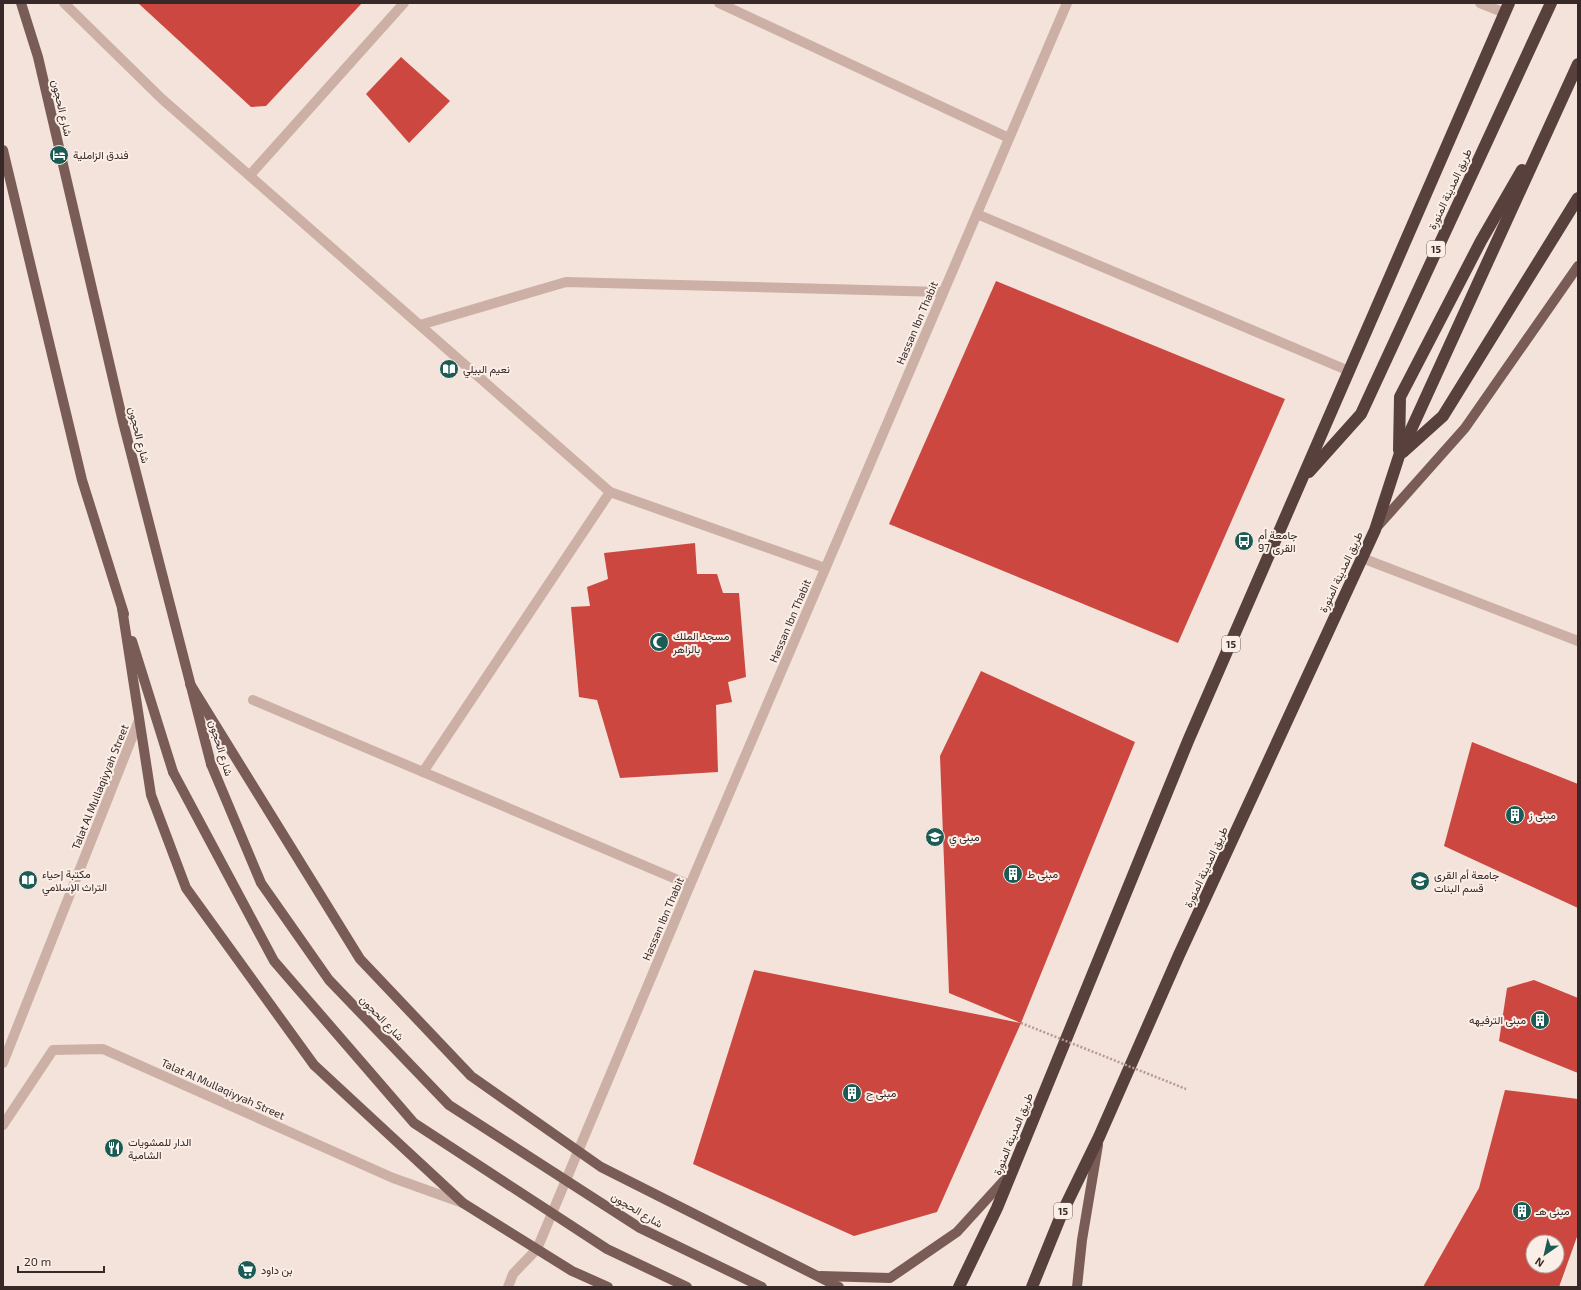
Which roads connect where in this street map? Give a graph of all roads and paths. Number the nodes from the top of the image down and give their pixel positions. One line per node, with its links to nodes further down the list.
1 (21, 3): 28 (main road, شارع الحجون)
2 (64, 3): 13 (street)
3 (404, 3): 13 (street)
4 (719, 3): 11 (street)
5 (1067, 3): 11 (street, Hassan Ibn Thabit)
6 (1480, 3): 8 (street)
7 (1551, 3): 21 (highway, طريق المدينة المنورة / 15)
8 (1507, 8): 19 (highway, طريق المدينة المنورة / 15)
9 (1578, 64): 20 (highway)
10 (1578, 71): 20 (highway)
11 (1009, 138): 15 (street, Hassan Ibn Thabit)
12 (3, 150): 26 (main road)
13 (250, 175): 18 (street)
14 (1578, 198): 20 (highway)
15 (977, 214): 17 (street, Hassan Ibn Thabit); 19 (street)
16 (1578, 266): 23 (main road)
17 (943, 292): 18 (street); 25 (street, Hassan Ibn Thabit)
18 (420, 325): 22 (street)
19 (1349, 371): 21 (highway, طريق المدينة المنورة / 15)
20 (1399, 456): 23 (highway, طريق المدينة المنورة / 15)
21 (1302, 481): 39 (highway, طريق المدينة المنورة / 15)
22 (610, 492): 25 (street); 31 (street)
23 (1375, 530): 24 (highway, طريق المدينة المنورة / 15)
24 (1362, 558): 27 (street); 37 (highway, طريق المدينة المنورة / 15)
25 (825, 568): 32 (street, Hassan Ibn Thabit)
26 (122, 608): 30 (main road); 45 (main road, bridge)
27 (1578, 641)
28 (190, 684): 38 (main road); 46 (main road, شارع الحجون, bridge)
29 (253, 700): 31 (street)
30 (139, 720): 34 (street, Talat Al Mullaqiyyah Street); 40 (main road)
31 (423, 772): 32 (street)
32 (690, 885): 38 (street, Hassan Ibn Thabit)
33 (1021, 1023): 35 (path, bridge)
34 (3, 1063)
35 (1186, 1089)
36 (3, 1125): 40 (street, Talat Al Mullaqiyyah Street)
37 (1099, 1137): 49 (highway, طريق المدينة المنورة / 15); 50 (main road)
38 (578, 1151): 41 (street, Hassan Ibn Thabit); 42 (main road)
39 (1012, 1171): 42 (main road); 48 (highway, طريق المدينة المنورة / 15)
40 (464, 1203): 41 (main road)
41 (537, 1249): 43 (street); 44 (main road)
42 (817, 1276): 47 (main road)
43 (508, 1287)
44 (608, 1287)
45 (687, 1287)
46 (762, 1287)
47 (839, 1287)
48 (959, 1287)
49 (1032, 1287)
50 (1078, 1287)

